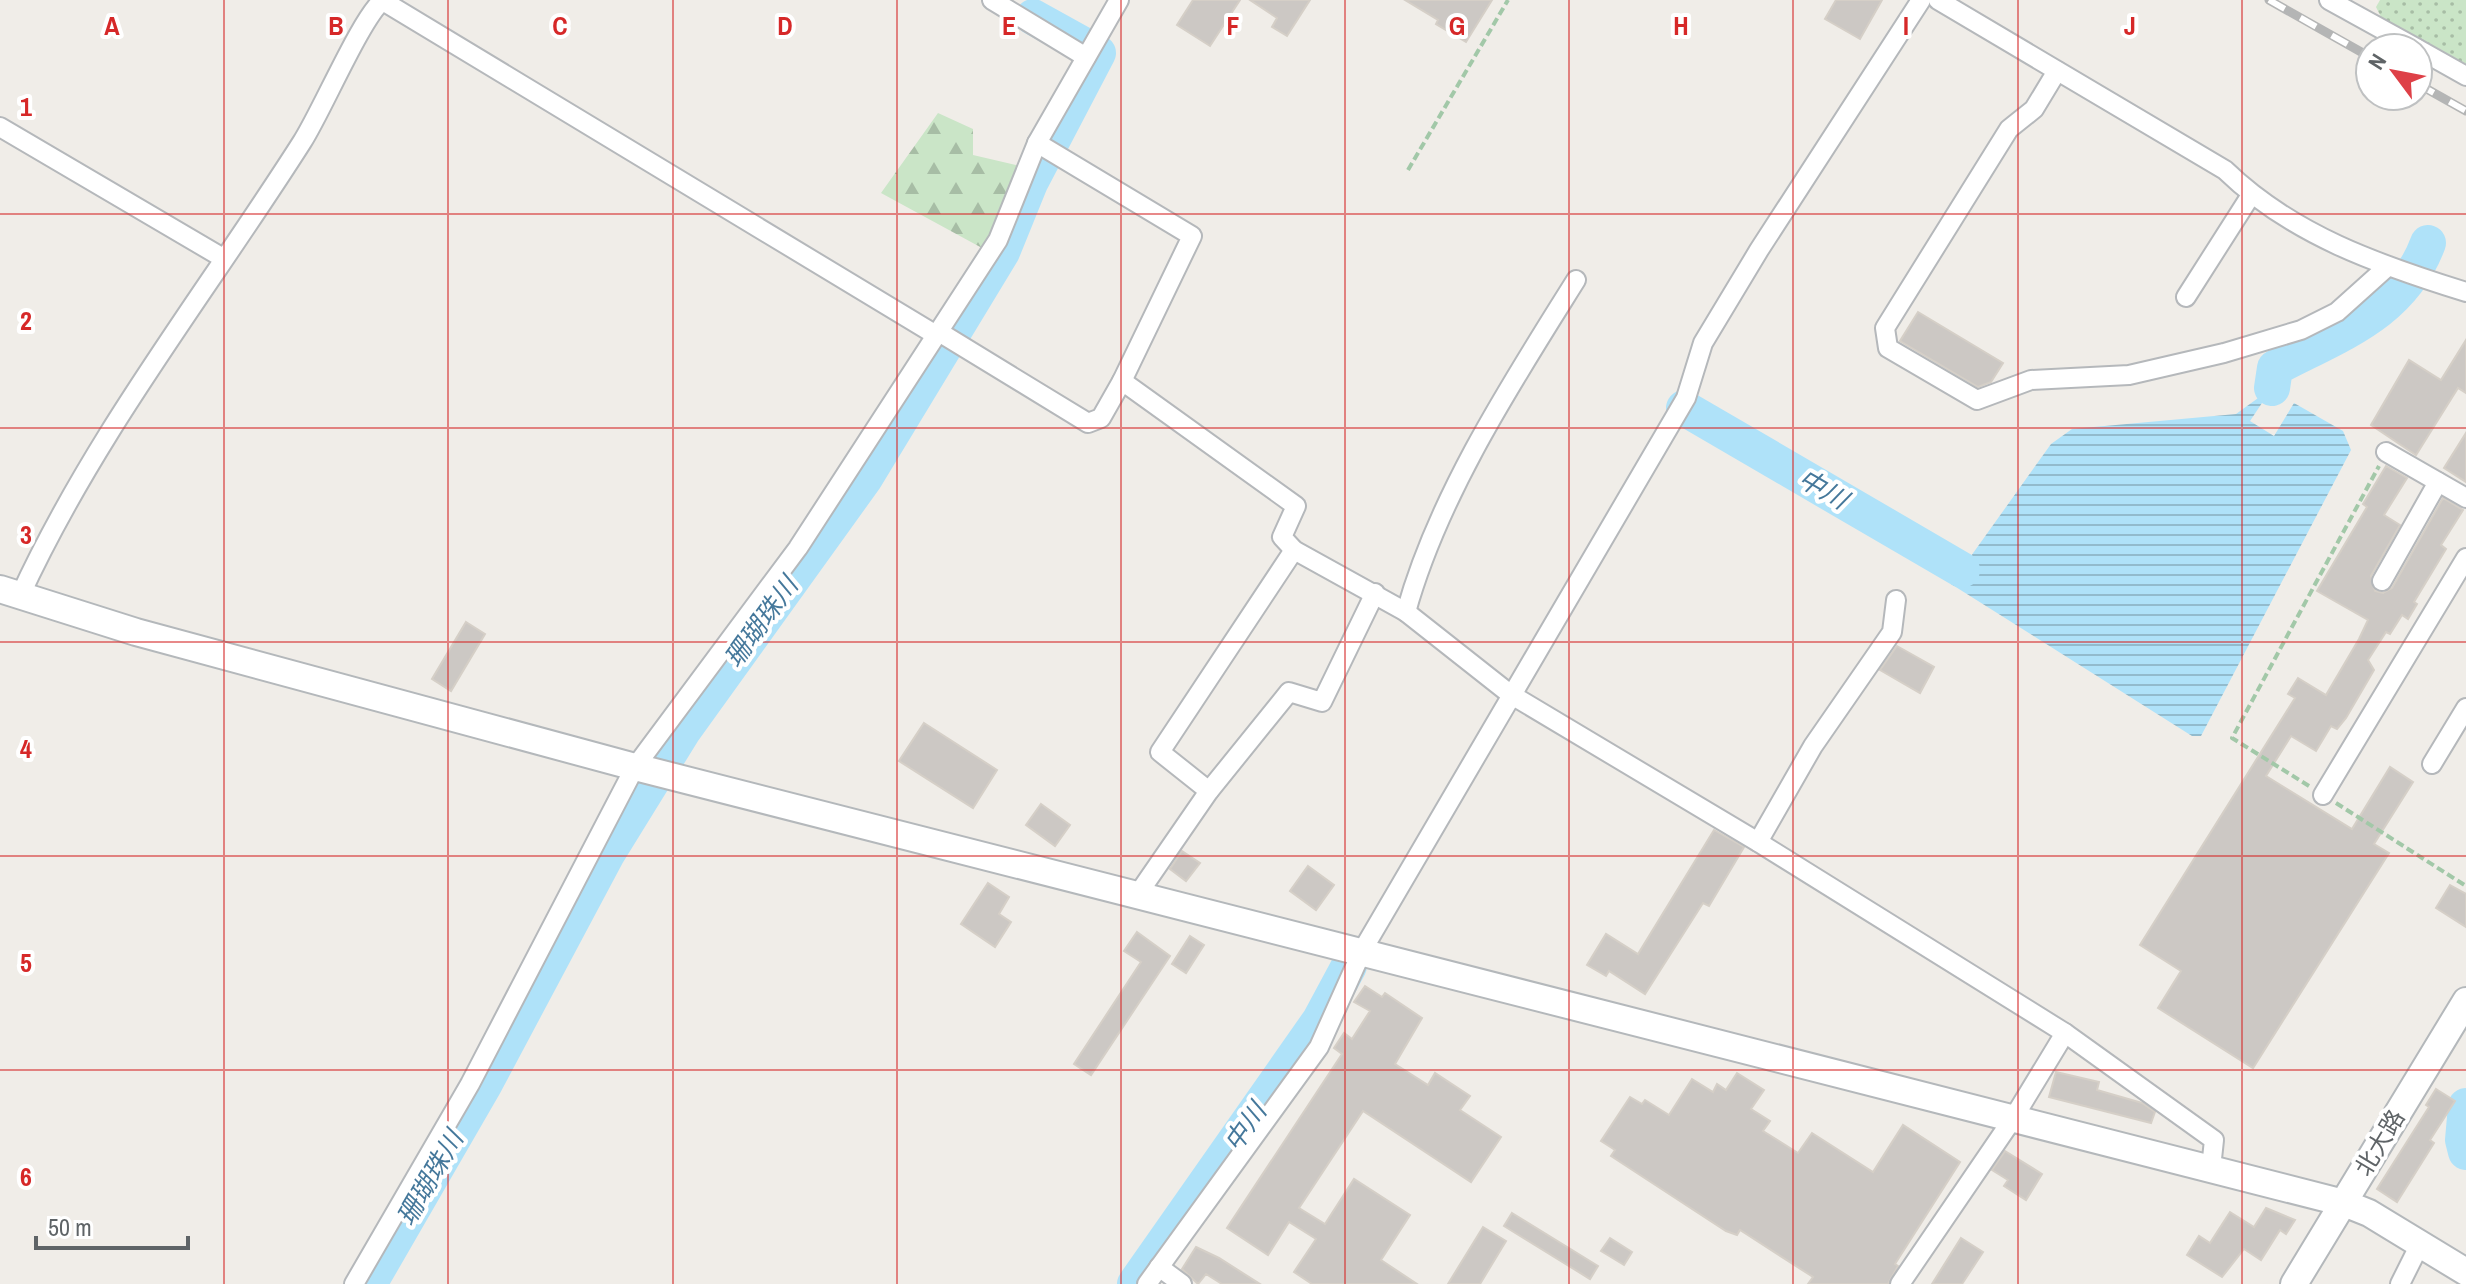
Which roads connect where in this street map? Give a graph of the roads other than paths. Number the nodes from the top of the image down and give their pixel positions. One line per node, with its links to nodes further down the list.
1 (992, 0): 9 (street)
2 (1119, 0): 9 (street)
3 (1921, 0): 33 (street)
4 (1938, 0): 11 (street)
5 (2329, 0): 7 (street)
6 (379, 1): 16 (street); 21 (street)
7 (2363, 8): 8 (street)
8 (2395, 32)
9 (1086, 57): 14 (street)
10 (2434, 58): 12 (street)
11 (2057, 71): 15 (street); 17 (street)
12 (2464, 75)
13 (0, 127): 16 (street)
14 (1037, 143): 21 (street); 22 (street)
15 (2251, 195): 17 (street); 20 (street)
16 (223, 258): 30 (street)
17 (2386, 268): 19 (street)
18 (1576, 280): 32 (street)
19 (2466, 292)
20 (2186, 297)
21 (938, 334): 22 (street); 36 (street)
22 (1122, 381): 26 (street)
23 (2386, 452): 24 (street)
24 (2438, 482): 25 (street); 28 (street)
25 (2466, 498)
26 (1294, 550): 29 (street); 37 (street)
27 (2466, 558): 38 (street)
28 (2382, 581)
29 (1375, 593): 32 (street); 37 (street)
30 (6, 594): 36 (street)
31 (1896, 600): 39 (street)
32 (1406, 612): 33 (street)
33 (1510, 694): 39 (street); 41 (street)
34 (2466, 708): 35 (street)
35 (2432, 764)
36 (635, 767): 40 (street); 50 (street)
37 (1209, 791): 40 (street)
38 (2323, 795)
39 (1758, 842): 43 (street)
40 (1138, 894): 41 (street)
41 (1362, 951): 44 (street); 48 (street)
42 (2466, 1001): 46 (street, 北大路)
43 (2065, 1033): 44 (street); 45 (street)
44 (2014, 1117): 45 (street); 53 (street)
45 (2211, 1168): 46 (street)
46 (2344, 1203): 47 (street); 54 (street, 北大路)
47 (2420, 1244): 49 (street); 55 (street)
48 (1159, 1267): 51 (street); 52 (street)
49 (2466, 1272)
50 (354, 1284)
51 (1147, 1284)
52 (1182, 1284)
53 (1900, 1284)
54 (2294, 1284)
55 (2400, 1284)

